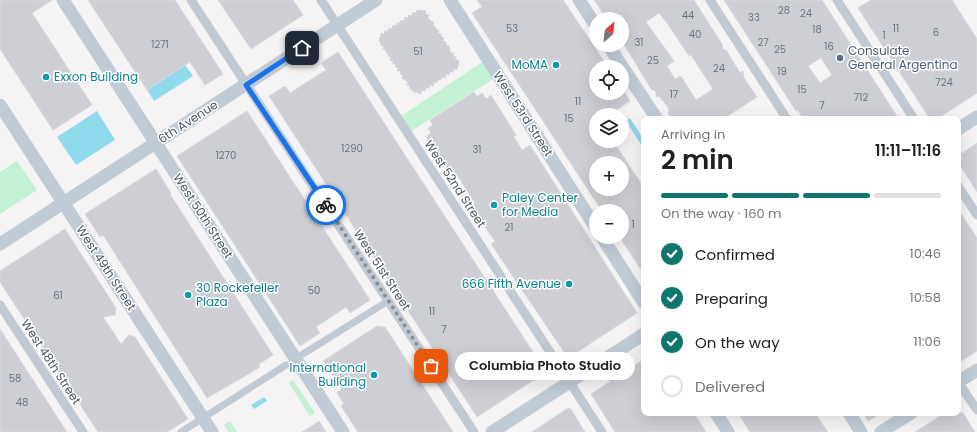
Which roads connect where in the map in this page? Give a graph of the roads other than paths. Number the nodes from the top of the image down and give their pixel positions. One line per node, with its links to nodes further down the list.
1 (63, 0): 19 (main road, West 50th Street)
2 (191, 0): 12 (street, West 51st Street)
3 (321, 0): 10 (street, West 52nd Street)
4 (376, 0): 10 (main road, 6th Avenue)
5 (450, 0): 23 (main road, West 53rd Street)
6 (579, 0): 9 (main road)
7 (710, 0): 15 (street)
8 (837, 0): 16 (street)
9 (589, 15)
10 (337, 25): 12 (main road, 6th Avenue); 34 (street, West 52nd Street)
11 (613, 52): 14 (main road)
12 (246, 85): 19 (main road, 6th Avenue); 27 (street, West 51st Street)
13 (0, 105): 21 (main road, West 49th Street)
14 (655, 116)
15 (785, 116)
16 (912, 116)
17 (977, 117): 18 (main road)
18 (961, 127)
19 (156, 143): 21 (main road, 6th Avenue); 44 (main road, West 50th Street)
20 (961, 191): 22 (street)
21 (64, 203): 24 (main road, 6th Avenue); 40 (main road, West 49th Street)
22 (977, 215)
23 (589, 217)
24 (0, 244)
25 (606, 244): 26 (main road)
26 (641, 298)
27 (388, 301): 30 (street); 45 (street, West 51st Street)
28 (0, 305): 41 (street, West 48th Street)
29 (641, 336): 34 (main road)
30 (303, 354)
31 (286, 365): 40 (street)
32 (977, 370): 33 (main road)
33 (961, 380)
34 (569, 382): 46 (main road); 47 (street, West 52nd Street)
35 (961, 386): 36 (street)
36 (977, 410)
37 (718, 416): 48 (main road)
38 (851, 416): 49 (main road)
39 (906, 416): 50 (main road)
40 (203, 418): 42 (street); 43 (main road, West 49th Street)
41 (83, 432)
42 (181, 432)
43 (212, 432)
44 (342, 432)
45 (474, 432)
46 (492, 432)
47 (602, 432)
48 (728, 432)
49 (861, 432)
50 (881, 432)

